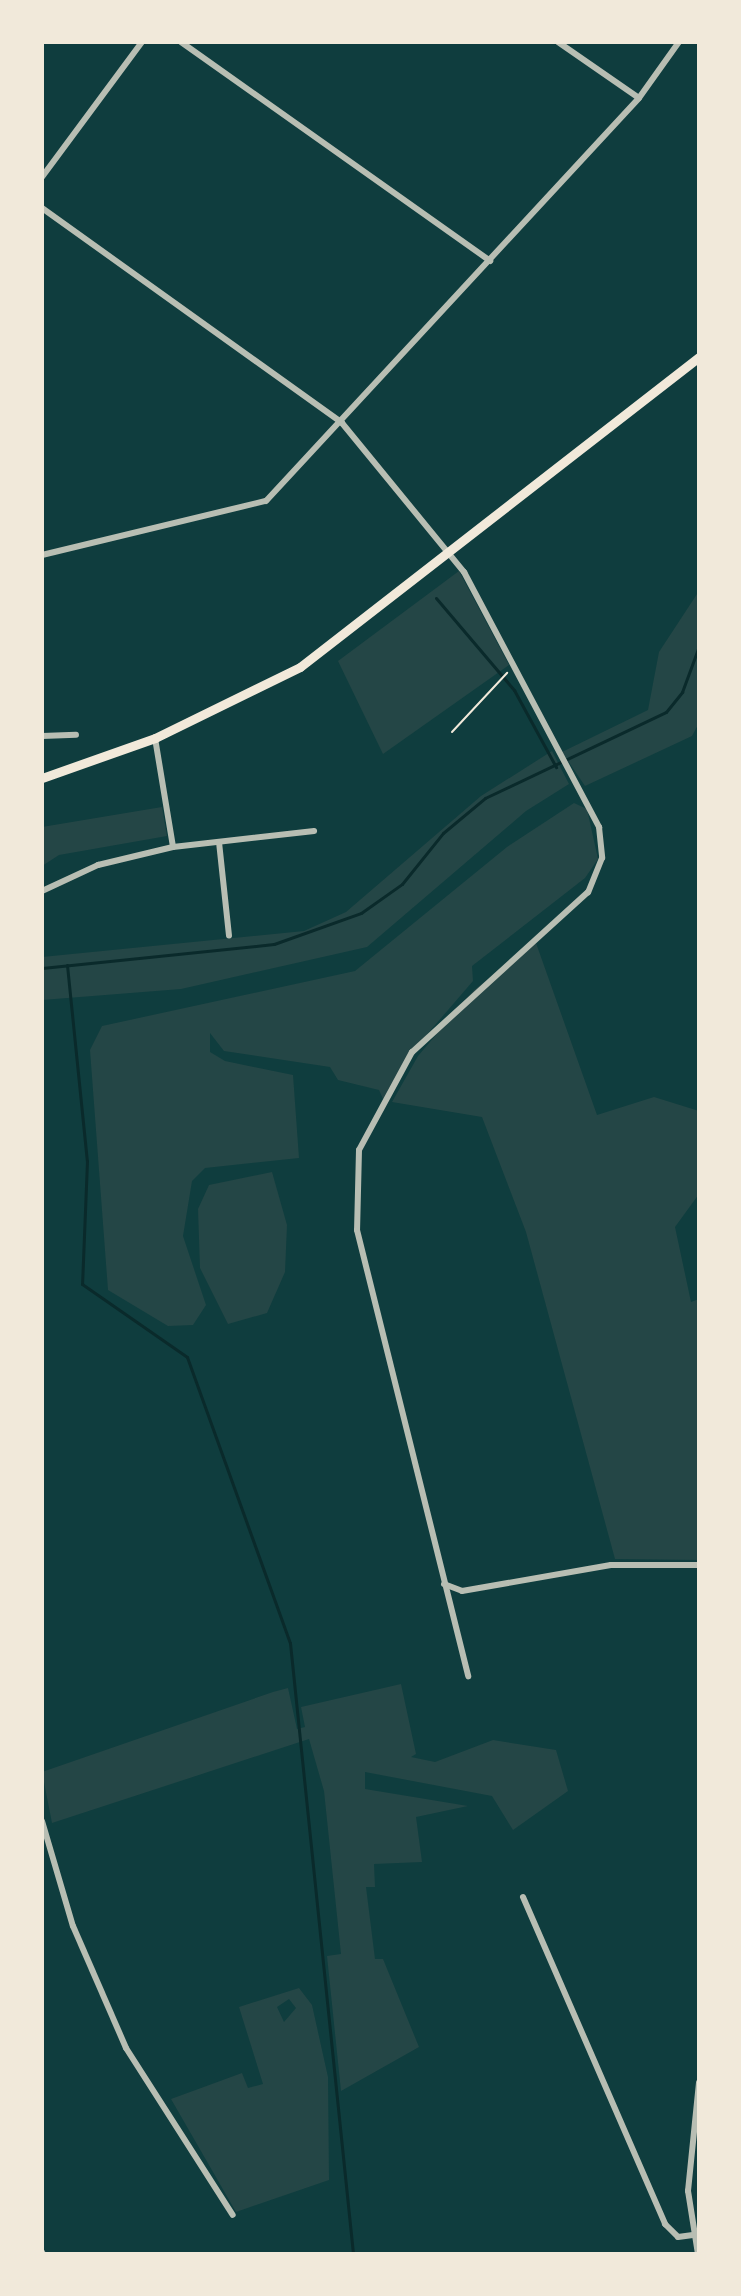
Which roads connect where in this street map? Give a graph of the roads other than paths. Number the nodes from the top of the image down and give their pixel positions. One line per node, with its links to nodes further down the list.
1 (142, 42): 6 (street)
2 (181, 42): 8 (street)
3 (558, 42): 5 (street)
4 (679, 42): 5 (street)
5 (639, 98): 8 (street)
6 (42, 177)
7 (42, 208): 10 (street)
8 (490, 261): 10 (street)
9 (699, 357): 11 (main road)
10 (342, 423): 11 (street); 12 (street)
11 (450, 553): 15 (main road); 23 (street)
12 (42, 555)
13 (76, 735): 14 (street)
14 (42, 736)
15 (155, 738): 16 (main road); 19 (street)
16 (42, 778)
17 (314, 831): 18 (street)
18 (219, 842): 19 (street); 21 (street)
19 (173, 847): 20 (street)
20 (42, 891)
21 (229, 935)
22 (699, 1565): 23 (street)
23 (444, 1584): 24 (street)
24 (468, 1676)
25 (42, 1821): 28 (street)
26 (523, 1897): 29 (street)
27 (699, 2083): 29 (street)
28 (233, 2215)
29 (693, 2235): 30 (street)
30 (698, 2254)

